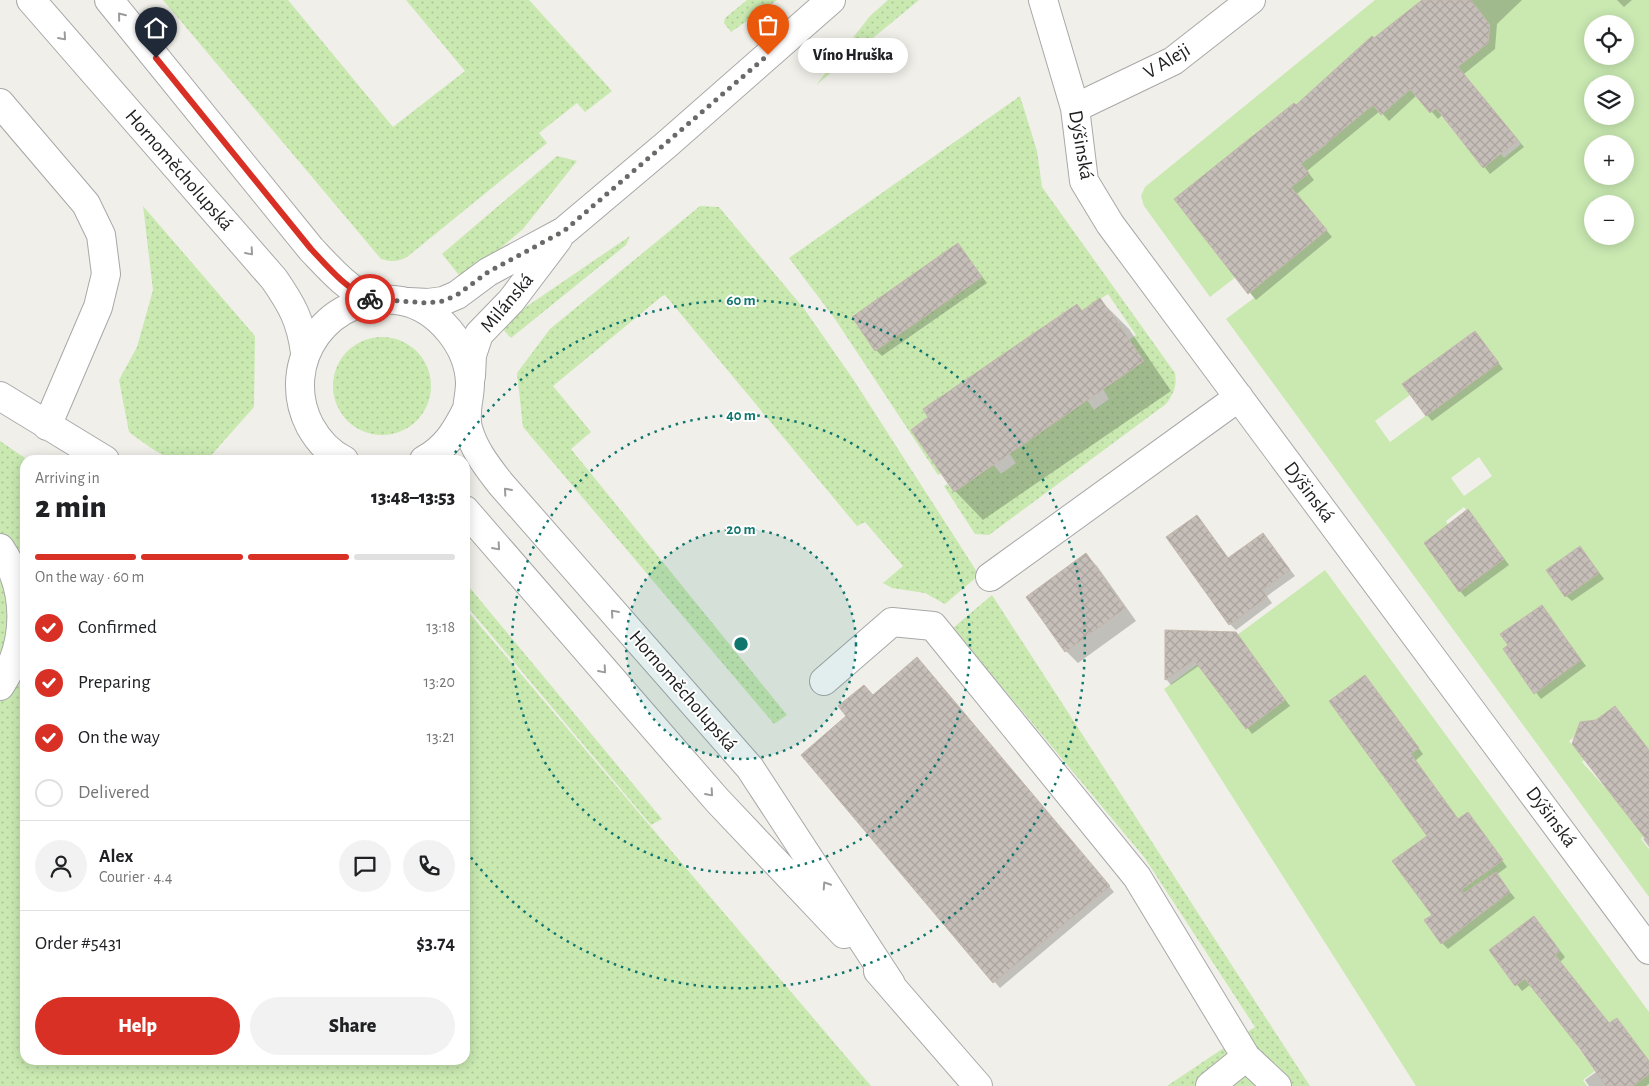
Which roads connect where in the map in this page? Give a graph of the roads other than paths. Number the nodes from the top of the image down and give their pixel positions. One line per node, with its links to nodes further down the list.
1 (31, 0): 11 (street, Hornoměcholupská, one-way to 11)
2 (108, 0): 9 (street, Hornoměcholupská, one-way to 2)
3 (831, 0): 8 (street, Milánská)
4 (1043, 0): 7 (street, Dýšinská)
5 (1251, 0): 7 (street, V Aleji)
6 (0, 103): 16 (street)
7 (1075, 108): 14 (street, Dýšinská)
8 (564, 231): 10 (street, Milánská); 12 (street, Milánská)
9 (372, 300): 10 (street, Hornoměcholupská); 11 (street, Hornoměcholupská)
10 (402, 301): 12 (street, Hornoměcholupská)
11 (305, 353): 18 (street, Hornoměcholupská)
12 (470, 382): 15 (street, Hornoměcholupská)
13 (0, 396): 16 (street)
14 (1239, 397): 22 (street); 27 (street, Dýšinská)
15 (467, 409): 19 (street, Hornoměcholupská); 28 (street, Hornoměcholupská, one-way to 15)
16 (47, 426): 17 (street)
17 (96, 455)
18 (335, 455)
19 (433, 455)
20 (470, 516): 28 (street, Hornoměcholupská, one-way to 28)
21 (0, 548): 23 (street)
22 (990, 577)
23 (20, 597)
24 (20, 637): 26 (street)
25 (824, 681): 29 (street)
26 (0, 686)
27 (1649, 950)
28 (891, 984): 30 (street, Hornoměcholupská)
29 (1246, 1057): 31 (street); 32 (street)
30 (978, 1086)
31 (1210, 1086)
32 (1276, 1086)

